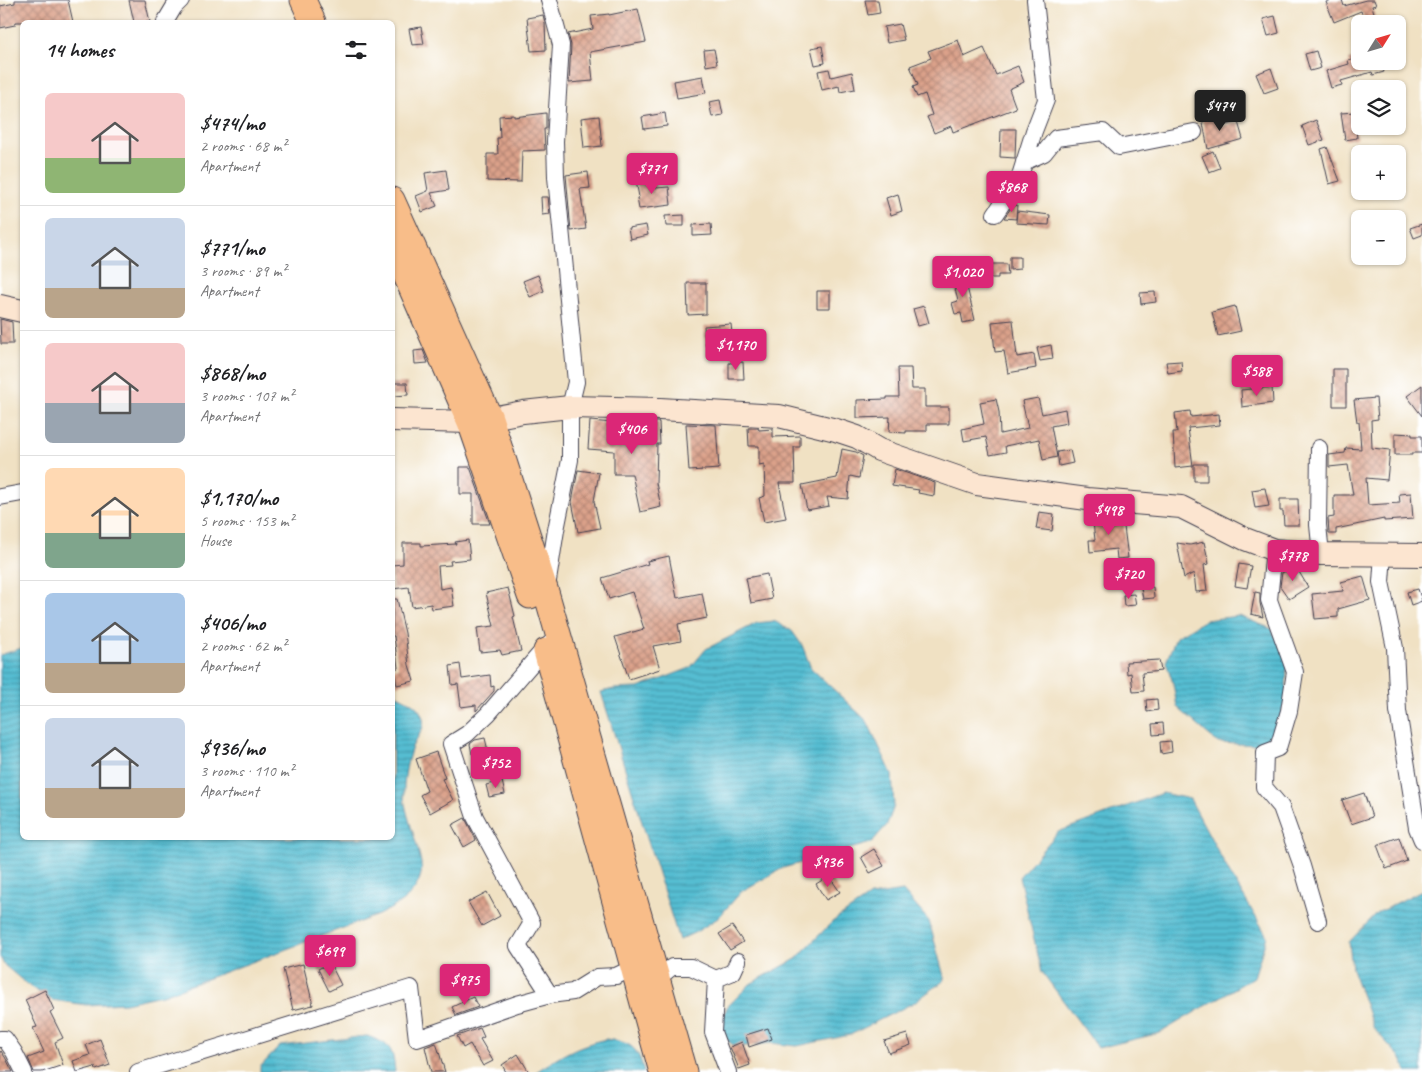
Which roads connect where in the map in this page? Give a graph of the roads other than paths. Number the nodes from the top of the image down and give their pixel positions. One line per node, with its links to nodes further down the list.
1 (181, 0): 6 (street)
2 (286, 0): 7 (main road)
3 (303, 0): 8 (main road)
4 (549, 0): 16 (street)
5 (1035, 0): 10 (street)
6 (166, 20)
7 (295, 20)
8 (312, 20)
9 (1194, 132): 10 (street)
10 (1024, 162): 12 (street)
11 (395, 208): 18 (main road)
12 (995, 214)
13 (395, 250): 18 (main road)
14 (0, 306): 15 (main road)
15 (20, 311)
16 (570, 407): 18 (main road); 22 (main road); 26 (street)
17 (395, 420): 18 (main road)
18 (480, 420): 26 (main road); 27 (main road)
19 (1318, 448): 23 (street)
20 (20, 493): 21 (street)
21 (0, 497)
22 (1274, 550): 23 (main road); 29 (street)
23 (1321, 554): 24 (main road)
24 (1383, 554): 25 (main road); 28 (street)
25 (1422, 555)
26 (546, 592): 27 (main road)
27 (552, 642): 31 (main road); 33 (main road); 34 (street)
28 (1422, 840)
29 (1318, 920)
30 (738, 961): 32 (street)
31 (633, 968): 34 (street); 38 (main road)
32 (716, 979): 33 (street); 40 (street)
33 (657, 980): 39 (main road)
34 (550, 995): 37 (street)
35 (0, 1039): 36 (street)
36 (24, 1072)
37 (138, 1072)
38 (662, 1072)
39 (684, 1072)
40 (728, 1072)

